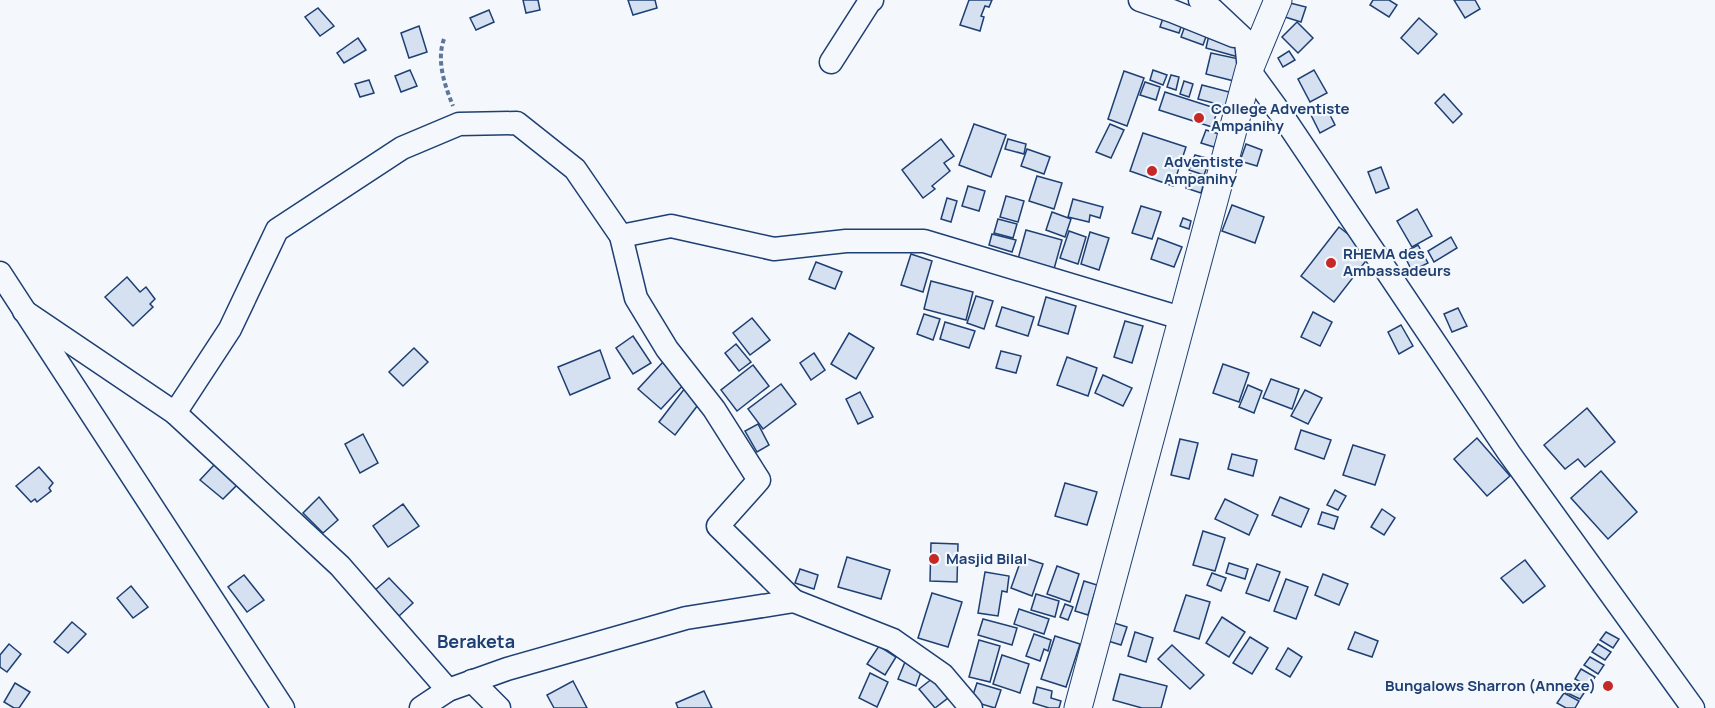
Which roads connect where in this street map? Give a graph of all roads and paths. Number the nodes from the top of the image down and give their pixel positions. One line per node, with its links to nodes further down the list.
1 (872, 0): 7 (street)
2 (1140, 0): 6 (street)
3 (1200, 0): 6 (street)
4 (1278, 0): 8 (main road)
5 (444, 39): 9 (path)
6 (1246, 41): 8 (street)
7 (831, 62)
8 (1249, 70): 13 (main road); 23 (street)
9 (459, 124): 10 (street); 14 (street)
10 (621, 236): 13 (street); 15 (street)
11 (0, 273): 12 (street)
12 (24, 311): 14 (street); 18 (street)
13 (1181, 318): 22 (main road)
14 (174, 413): 17 (street)
15 (794, 602): 16 (street); 21 (street)
16 (472, 681): 17 (street); 20 (street)
17 (448, 690): 19 (street)
18 (283, 708)
19 (421, 708)
20 (499, 708)
21 (971, 708)
22 (1077, 708)
23 (1693, 708)

